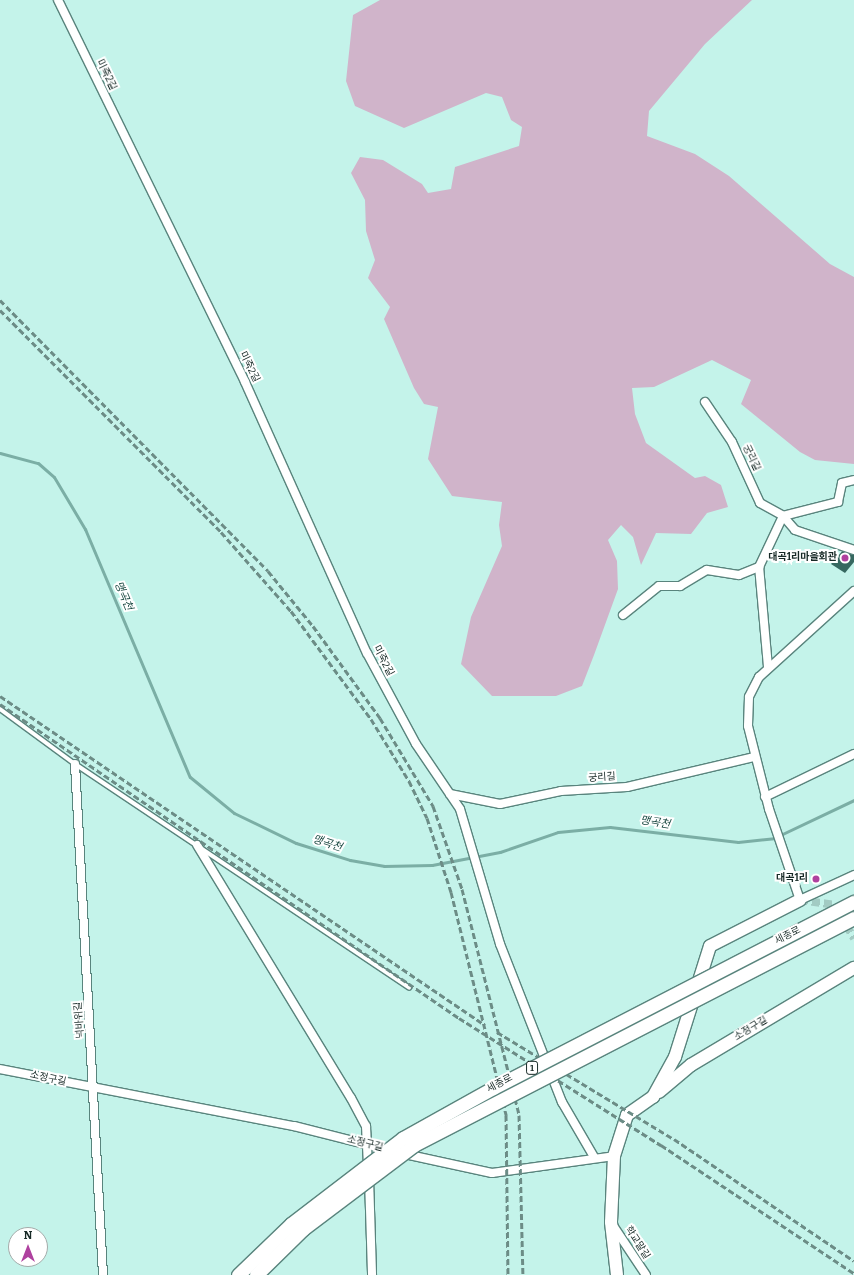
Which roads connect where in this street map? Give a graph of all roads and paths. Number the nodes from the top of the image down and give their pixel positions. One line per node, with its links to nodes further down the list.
1 (58, 0): 14 (street, 미죽2길)
2 (706, 402): 4 (street, 궁리길)
3 (854, 480): 4 (street)
4 (783, 516): 5 (street, 궁리길); 6 (street)
5 (854, 550)
6 (759, 568): 8 (street); 9 (street)
7 (854, 591): 9 (street)
8 (623, 615)
9 (768, 667): 12 (street)
10 (0, 709): 13 (lane)
11 (854, 754): 15 (street)
12 (754, 757): 14 (street, 궁리길); 15 (street)
13 (74, 764): 16 (lane); 24 (street, 넉바위길)
14 (450, 794): 28 (street, 미죽2길)
15 (765, 797): 18 (street)
16 (197, 845): 22 (lane); 26 (street)
17 (854, 875): 18 (street)
18 (800, 900): 25 (street)
19 (854, 902): 31 (main road, 세종로 / 1, bridge)
20 (854, 918): 32 (main road, 세종로 / 1, bridge)
21 (854, 968): 25 (street, 소정구길)
22 (409, 988)
23 (0, 1069): 24 (street, 소정구길)
24 (95, 1089): 26 (street, 소정구길); 30 (street, 넉바위길)
25 (653, 1097): 27 (street, 소정구길)
26 (367, 1145): 28 (street, 소정구길); 33 (street)
27 (614, 1156): 28 (street, 소정구길); 29 (street)
28 (594, 1157)
29 (611, 1222): 34 (street); 35 (street, 학교말길)
30 (103, 1275)
31 (238, 1275)
32 (256, 1275)
33 (372, 1275)
34 (617, 1275)
35 (646, 1275)

